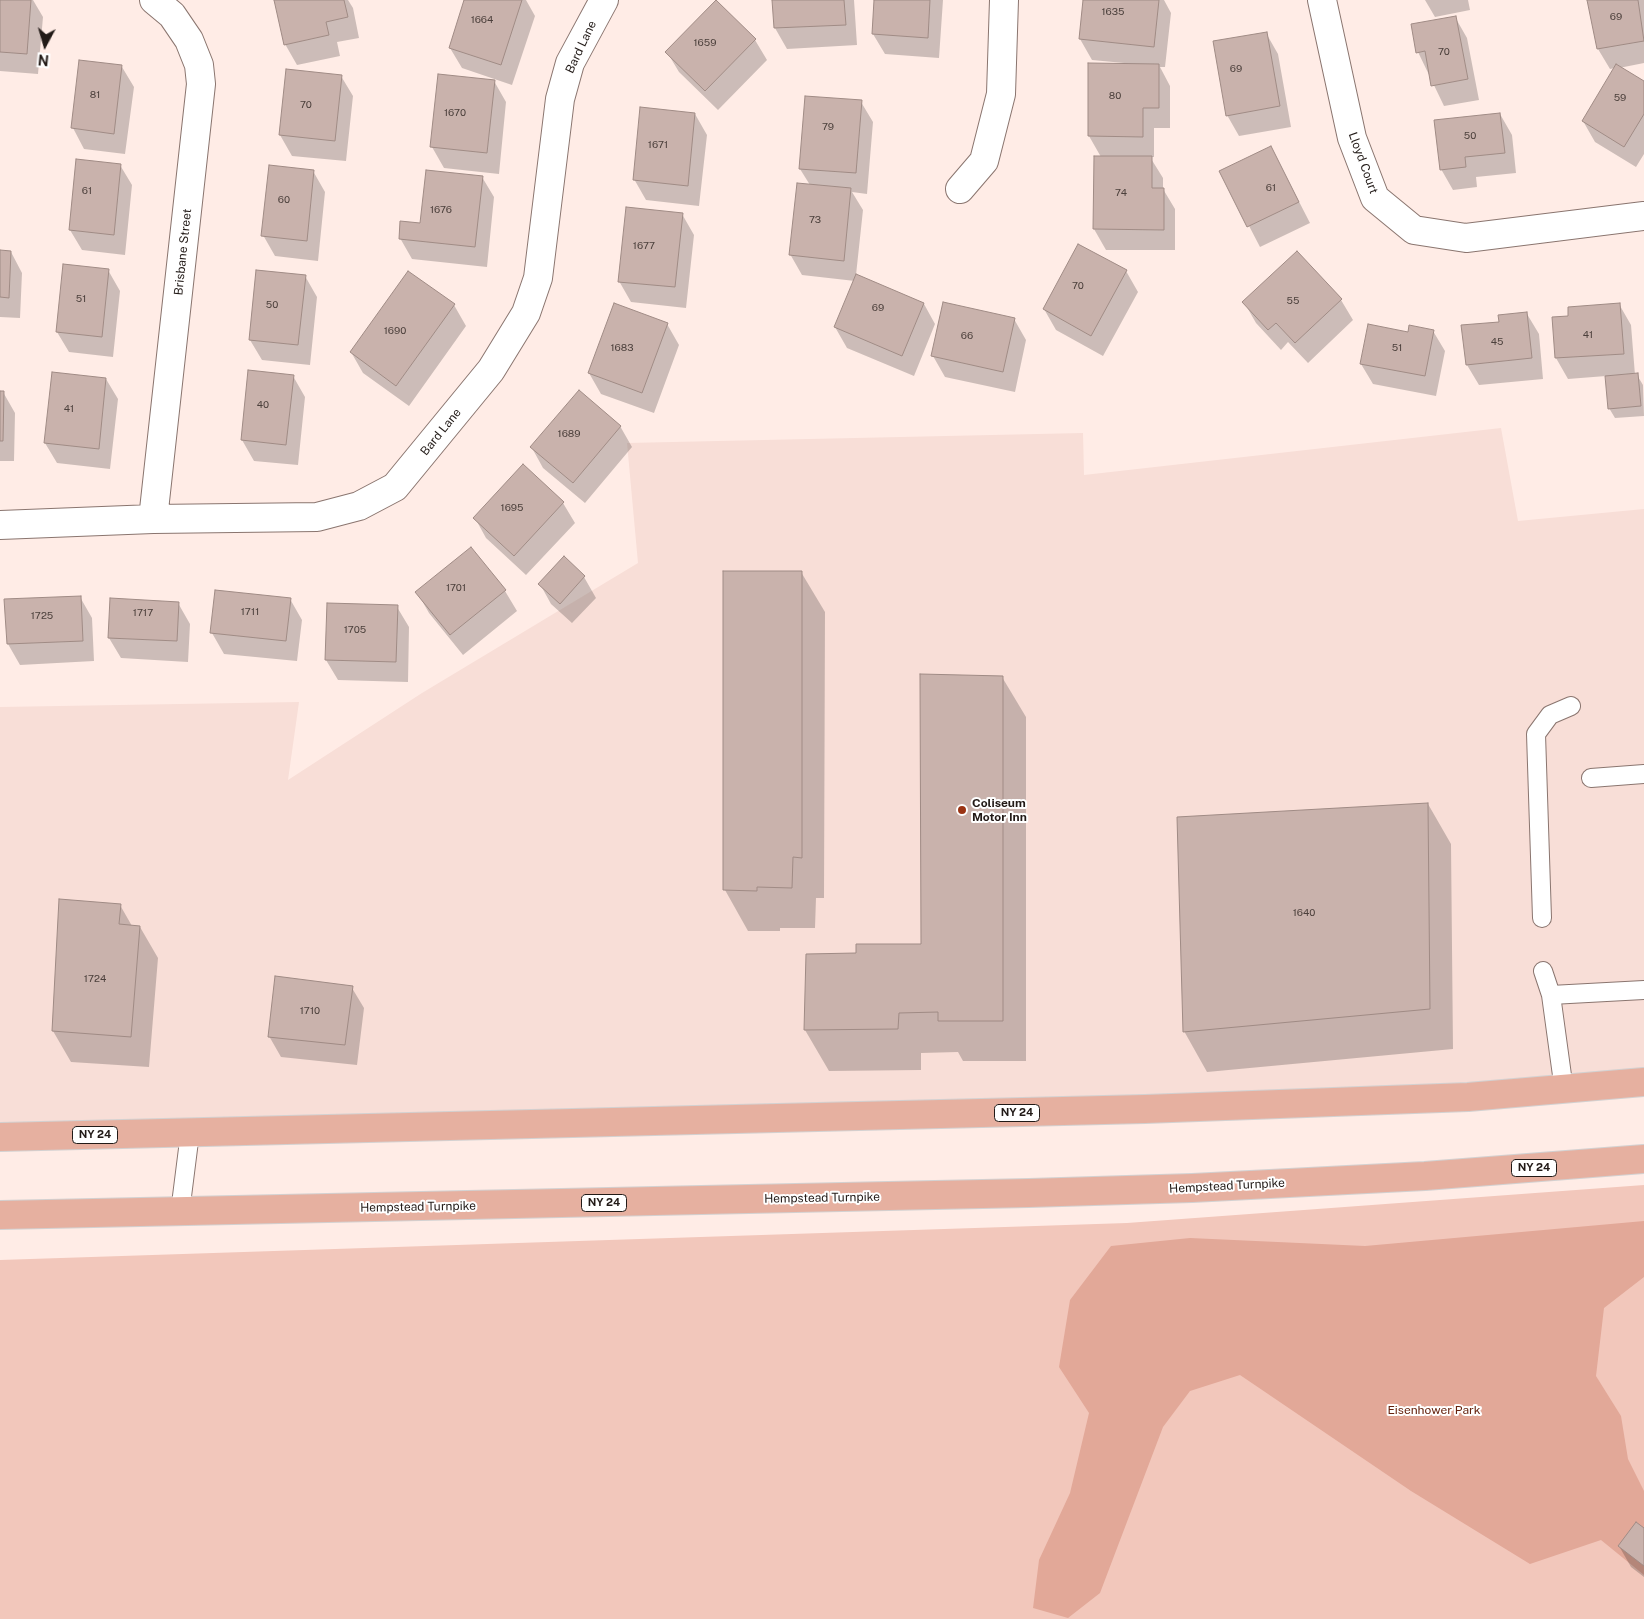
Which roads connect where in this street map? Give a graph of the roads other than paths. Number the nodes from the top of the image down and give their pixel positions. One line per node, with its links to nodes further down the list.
1 (154, 0): 7 (street, Brisbane Street)
2 (604, 0): 7 (street, Bard Lane)
3 (1004, 0): 5 (street)
4 (1322, 0): 6 (street, Lloyd Court)
5 (960, 189)
6 (1644, 216)
7 (153, 519): 8 (street, Bard Lane)
8 (0, 525)
9 (1571, 706): 12 (lane)
10 (1644, 774): 11 (lane)
11 (1591, 778)
12 (1542, 918)
13 (1543, 971): 15 (lane)
14 (1644, 990): 15 (lane)
15 (1551, 995): 17 (lane)
16 (1644, 1082): 17 (main road, NY 24)
17 (1564, 1090): 18 (main road, NY 24)
18 (190, 1133): 19 (main road, NY 24); 21 (lane)
19 (0, 1137)
20 (1644, 1159): 21 (main road, Hempstead Turnpike / NY 24)
21 (180, 1212): 22 (main road, Hempstead Turnpike / NY 24)
22 (0, 1215)

